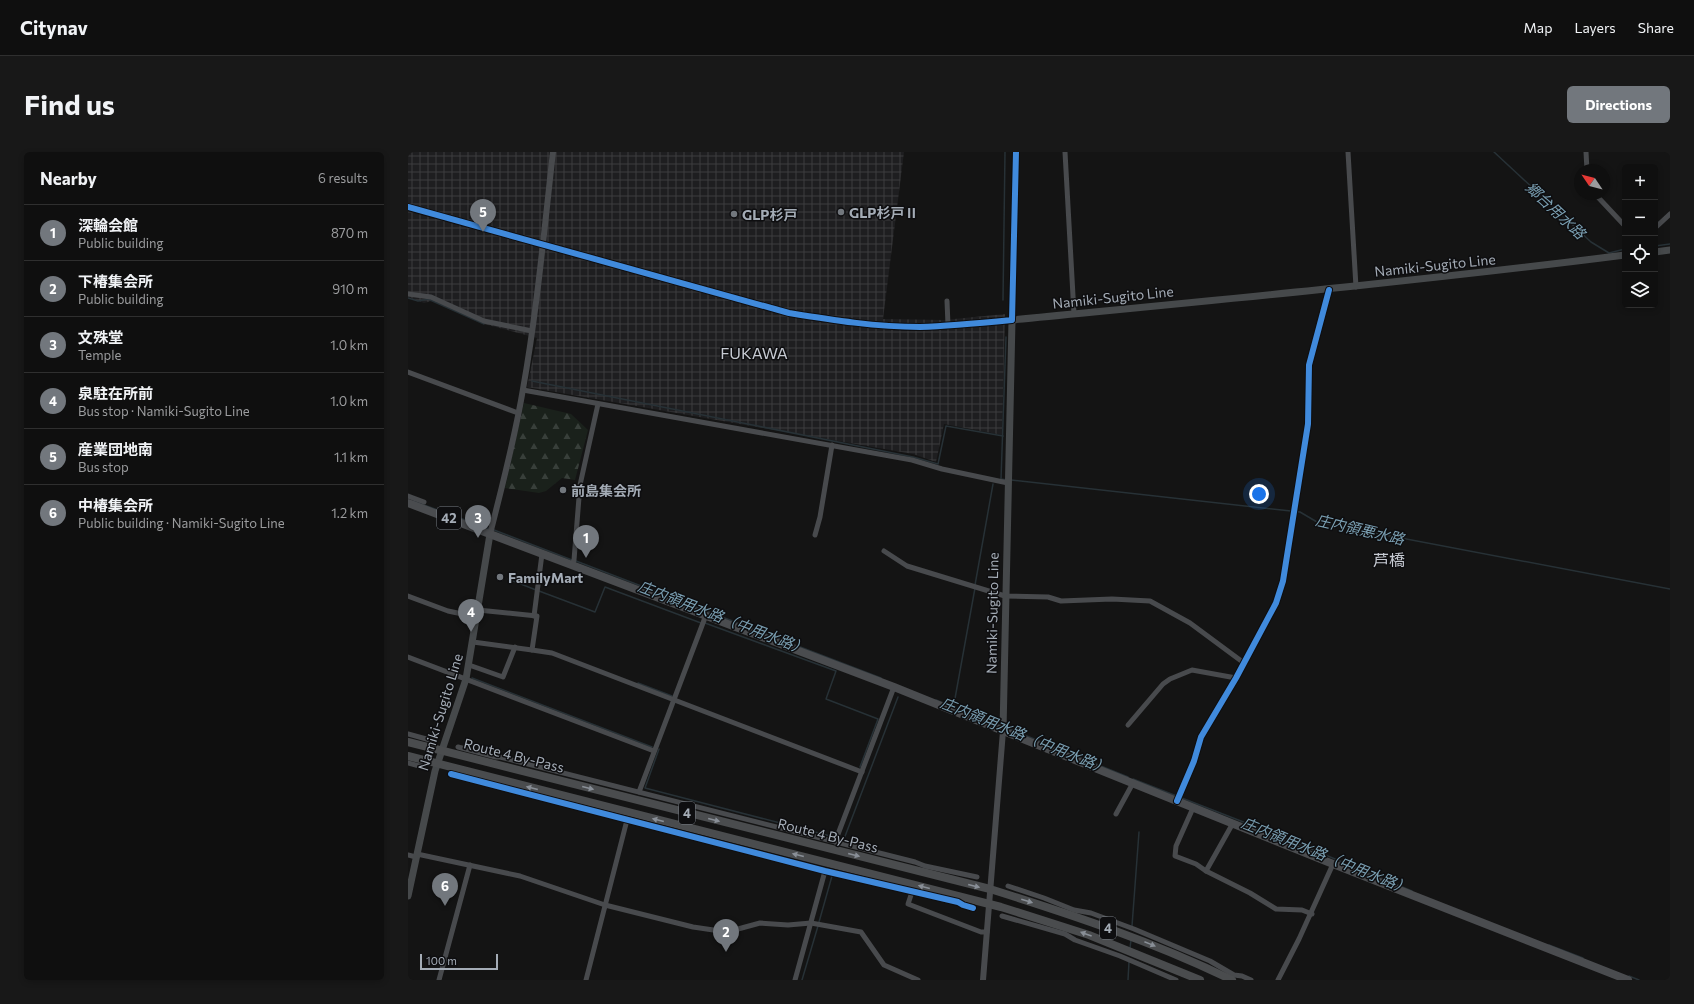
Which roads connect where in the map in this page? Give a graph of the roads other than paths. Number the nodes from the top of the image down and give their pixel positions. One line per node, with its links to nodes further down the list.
1 (553, 152): 12 (street)
2 (1016, 152): 21 (street)
3 (1064, 152): 20 (street)
4 (1348, 152): 16 (street)
5 (1586, 152): 6 (street)
6 (1587, 164)
7 (1601, 200): 10 (street)
8 (408, 207): 12 (street)
9 (1670, 214): 11 (street)
10 (1622, 223)
11 (1658, 225)
12 (542, 245): 22 (street); 23 (street)
13 (1670, 250): 14 (main road)
14 (1658, 252)
15 (1622, 255): 16 (main road, Namiki-Sugito Line)
16 (1356, 287): 17 (main road, Namiki-Sugito Line)
17 (1329, 290): 20 (main road, Namiki-Sugito Line); 47 (street)
18 (408, 294): 23 (street)
19 (947, 301): 22 (street)
20 (1074, 314): 21 (main road, Namiki-Sugito Line)
21 (1012, 320): 22 (street); 29 (main road, Namiki-Sugito Line)
22 (948, 325)
23 (532, 331): 25 (street)
24 (408, 372): 27 (street)
25 (523, 390): 26 (street); 27 (street)
26 (598, 404): 28 (street); 37 (street)
27 (518, 413): 33 (street)
28 (832, 446): 29 (street); 34 (street)
29 (1008, 483): 39 (main road, Namiki-Sugito Line)
30 (408, 496): 31 (street)
31 (424, 502)
32 (408, 503): 33 (main road, 42)
33 (490, 534): 36 (main road, 42); 40 (main road, Namiki-Sugito Line)
34 (815, 535)
35 (884, 550): 39 (street)
36 (542, 554): 37 (main road, 42); 42 (street)
37 (572, 565): 41 (main road, 42)
38 (408, 596): 40 (street)
39 (1005, 596): 47 (street); 54 (main road, Namiki-Sugito Line)
40 (478, 614): 42 (street); 43 (main road, Namiki-Sugito Line)
41 (706, 615): 51 (main road, 42); 52 (street)
42 (534, 616): 45 (street)
43 (473, 642): 44 (street); 48 (main road, Namiki-Sugito Line)
44 (515, 647): 45 (street); 48 (street)
45 (532, 650): 52 (street)
46 (408, 657): 50 (street)
47 (1244, 663): 49 (street)
48 (469, 664): 50 (main road, Namiki-Sugito Line)
49 (1236, 678): 53 (street); 71 (street)
50 (466, 679): 59 (main road, Namiki-Sugito Line); 60 (street)
51 (894, 687): 54 (main road, 42); 66 (street)
52 (674, 699): 60 (street); 66 (street)
53 (1128, 725)
54 (1003, 731): 69 (main road, 42); 87 (street)
55 (408, 734): 56 (street)
56 (430, 740)
57 (408, 742): 59 (highway, Route 4 By-Pass / 4)
58 (458, 747): 62 (street)
59 (442, 750): 62 (highway, Route 4 By-Pass / 4); 64 (main road, Namiki-Sugito Line)
60 (654, 751): 70 (street)
61 (408, 756): 64 (highway, Route 4 By-Pass / 4)
62 (483, 758): 70 (street); 83 (highway, Route 4 By-Pass / 4, one-way to 83)
63 (408, 763): 65 (street)
64 (437, 764): 68 (highway, Route 4 By-Pass / 4); 79 (main road, Namiki-Sugito Line)
65 (423, 767)
66 (862, 772): 77 (street)
67 (452, 774): 68 (street)
68 (493, 781): 74 (highway, Route 4 By-Pass / 4, one-way to 68); 75 (street)
69 (1133, 783): 71 (main road, 42); 73 (street)
70 (639, 792): 77 (street)
71 (1177, 802): 72 (main road, 42)
72 (1193, 808): 76 (main road, 42); 84 (street)
73 (1116, 814)
74 (637, 818): 75 (street); 82 (street); 90 (highway, Route 4 By-Pass / 4, one-way to 74)
75 (627, 820): 92 (street)
76 (1233, 823): 80 (main road, 42); 84 (street)
77 (835, 842): 83 (street)
78 (408, 855): 79 (street)
79 (417, 855): 81 (street); 89 (main road, Namiki-Sugito Line)
80 (1333, 864): 95 (street); 111 (main road, 42)
81 (470, 865): 92 (street); 101 (street)
82 (825, 871): 88 (street); 97 (street)
83 (932, 871): 85 (street); 87 (highway, Route 4 By-Pass / 4, one-way to 87)
84 (1206, 871): 95 (street)
85 (977, 877)
86 (1008, 886): 94 (street)
87 (990, 890): 91 (street); 94 (highway, Route 4 By-Pass / 4, one-way to 94)
88 (912, 892): 90 (street); 99 (street)
89 (408, 896)
90 (950, 897): 91 (highway, Route 4 By-Pass / 4); 93 (street)
91 (989, 903): 98 (highway, Route 4 By-Pass / 4); 99 (street)
92 (605, 904): 97 (street); 102 (street)
93 (973, 908)
94 (1063, 909): 100 (highway, Route 4 By-Pass / 4)
95 (1312, 914): 110 (street)
96 (1002, 916): 98 (street)
97 (811, 923): 103 (street); 104 (street)
98 (1059, 929): 106 (street); 107 (highway, Route 4 By-Pass / 4, one-way to 98)
99 (986, 932): 105 (street)
100 (1225, 973): 108 (highway, Route 4 By-Pass / 4); 109 (street)
101 (439, 980)
102 (586, 980)
103 (795, 980)
104 (918, 980)
105 (983, 980)
106 (1176, 980)
107 (1200, 980)
108 (1232, 980)
109 (1251, 980)
110 (1278, 980)
111 (1628, 980)

